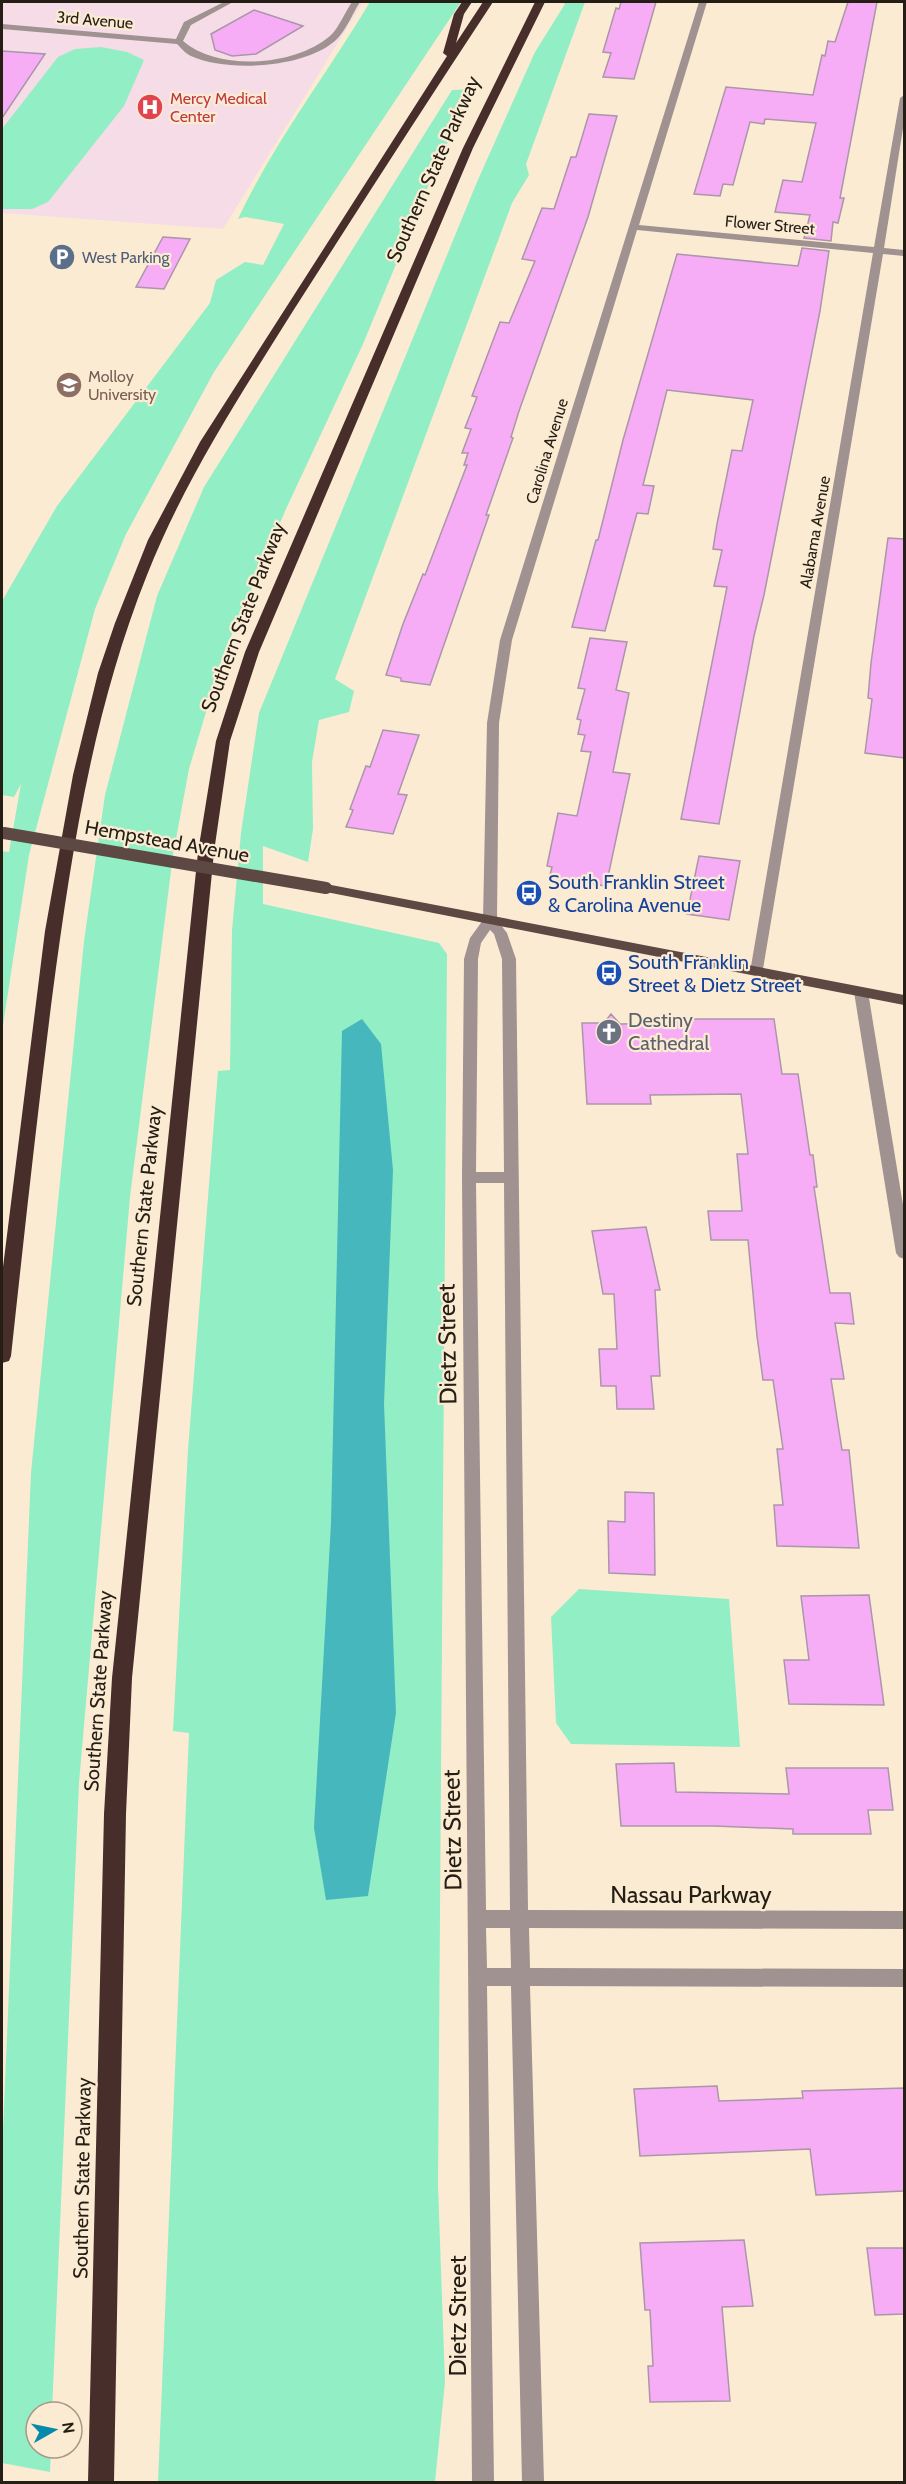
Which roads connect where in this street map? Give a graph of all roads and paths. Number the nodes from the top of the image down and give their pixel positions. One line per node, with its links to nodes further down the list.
1 (229, 2): 10 (street)
2 (356, 2): 10 (street)
3 (468, 2): 11 (highway)
4 (488, 2): 11 (highway, Southern State Parkway)
5 (540, 2): 8 (highway, Southern State Parkway)
6 (550, 2): 8 (highway)
7 (704, 2): 13 (street, Carolina Avenue)
8 (529, 24): 31 (highway, Southern State Parkway)
9 (4, 30): 10 (street, 3rd Avenue)
10 (179, 42)
11 (442, 73): 24 (highway, Southern State Parkway)
12 (904, 98): 14 (street, Alabama Avenue)
13 (633, 228): 14 (street, Flower Street); 17 (street, Carolina Avenue)
14 (879, 251): 15 (street, Flower Street); 18 (street, Alabama Avenue)
15 (904, 253)
16 (2, 833): 17 (main road, Hempstead Avenue, bridge)
17 (490, 921): 18 (main road, Hempstead Avenue); 21 (street, Dietz Street); 22 (street)
18 (757, 972): 19 (main road, Hempstead Avenue)
19 (861, 992): 20 (main road, Hempstead Avenue); 23 (street)
20 (904, 1000)
21 (469, 1177): 22 (street); 25 (street, Dietz Street)
22 (512, 1179): 26 (street)
23 (904, 1253)
24 (2, 1356)
25 (477, 1918): 26 (street, Nassau Parkway); 28 (street, Dietz Street)
26 (519, 1919): 27 (street, Nassau Parkway); 29 (street)
27 (904, 1920)
28 (478, 1977): 29 (street); 32 (street, Dietz Street)
29 (522, 1978): 30 (street); 33 (street)
30 (904, 1978)
31 (101, 2477)
32 (483, 2482)
33 (534, 2482)

